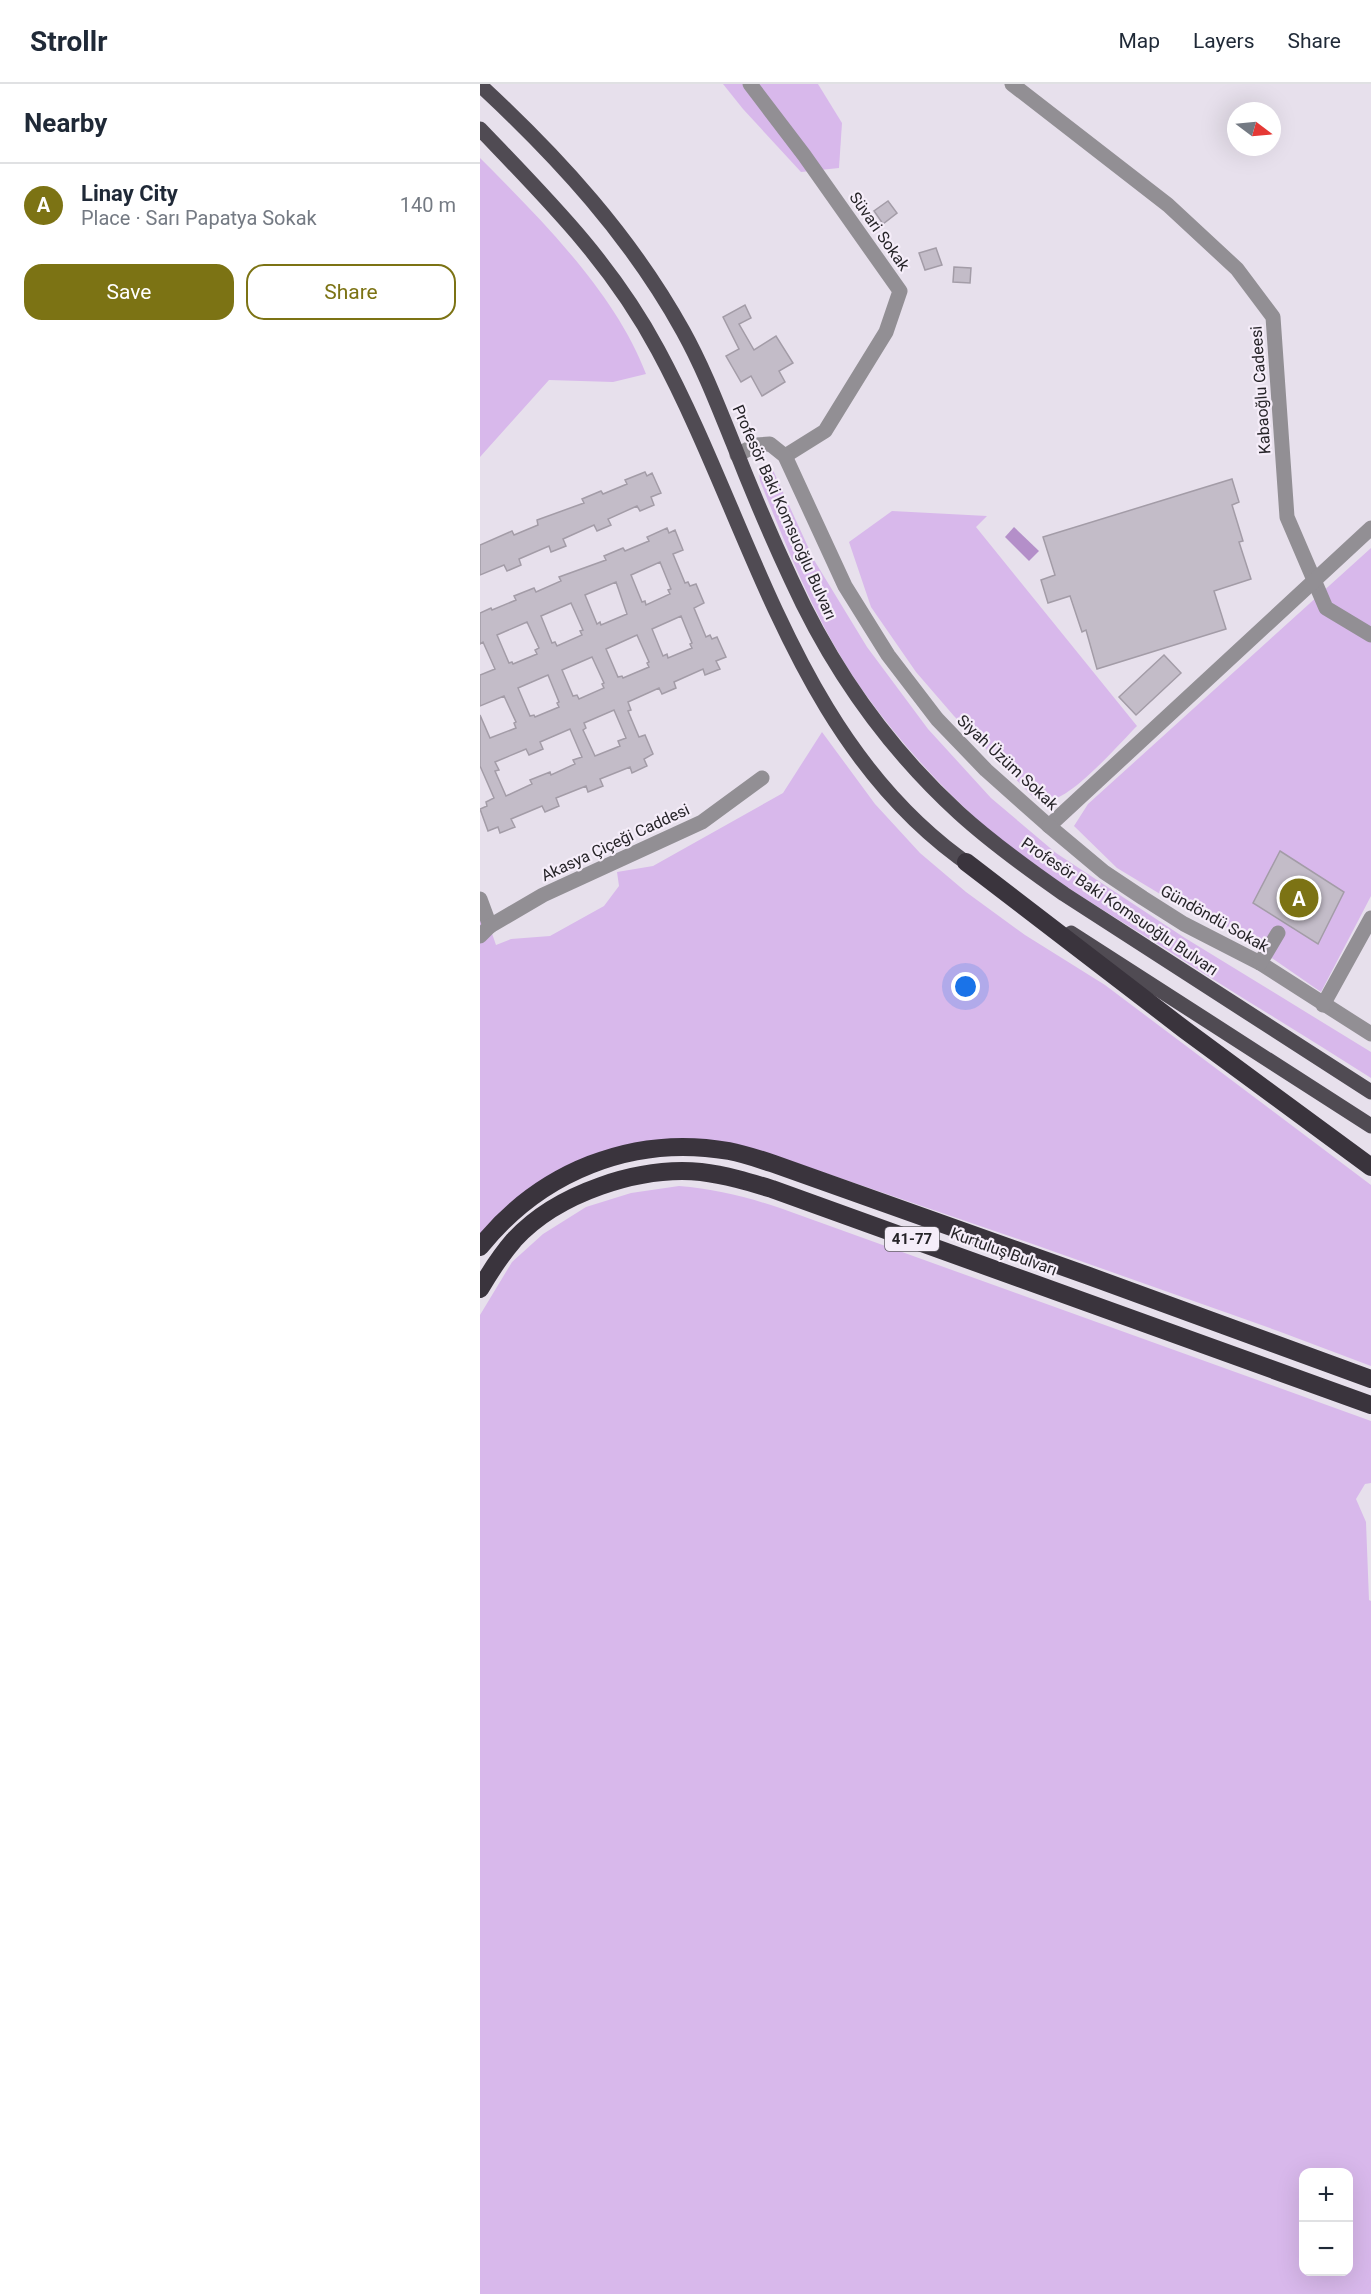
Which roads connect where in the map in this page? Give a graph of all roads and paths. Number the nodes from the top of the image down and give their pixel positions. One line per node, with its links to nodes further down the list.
1 (750, 84): 6 (street, Süvari Sokak)
2 (1012, 84): 8 (street, Kabaoğlu Cadeesi)
3 (480, 85): 5 (main road, Profesör Baki Komsuoğlu Bulvarı)
4 (480, 129): 12 (main road)
5 (738, 454): 6 (street); 20 (main road, Profesör Baki Komsuoğlu Bulvarı)
6 (785, 456): 11 (street, Siyah Üzüm Sokak)
7 (1371, 528): 8 (street, Siyah Üzüm Sokak)
8 (1314, 581): 9 (street, Kabaoğlu Cadeesi); 11 (street, Siyah Üzüm Sokak)
9 (1371, 635)
10 (762, 778): 15 (street, Akasya Çiçeği Caddesi)
11 (1049, 825): 17 (street, Gündöndü Sokak)
12 (966, 862): 21 (main road); 22 (highway)
13 (480, 899): 15 (street)
14 (1371, 918): 18 (street)
15 (485, 931)
16 (1278, 933): 17 (street)
17 (1260, 963): 18 (street, Gündöndü Sokak)
18 (1323, 1005): 19 (street, Gündöndü Sokak)
19 (1371, 1034)
20 (1371, 1092)
21 (1371, 1126)
22 (1371, 1167)
23 (480, 1247): 25 (highway, Kurtuluş Bulvarı / 41-77)
24 (480, 1289): 26 (highway, Kurtuluş Bulvarı / 41-77)
25 (1371, 1379)
26 (1371, 1405)

